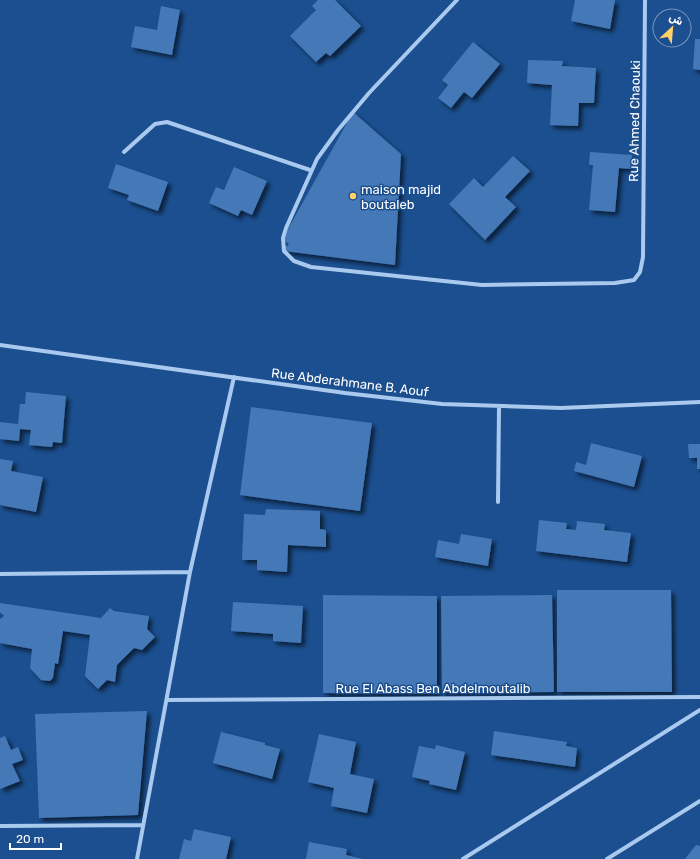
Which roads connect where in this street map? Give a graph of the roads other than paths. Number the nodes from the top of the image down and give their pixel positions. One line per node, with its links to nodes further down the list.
1 (457, 0): 4 (street)
2 (646, 0): 4 (street, Rue Ahmed Chaouki)
3 (124, 152): 4 (street)
4 (310, 170)
5 (0, 346): 6 (street, Rue Abderahmane B. Aouf)
6 (234, 377): 8 (street, Rue Abderahmane B. Aouf); 10 (street)
7 (700, 402): 8 (street, Rue Abderahmane B. Aouf)
8 (499, 407): 9 (street)
9 (498, 502)
10 (190, 572): 11 (street); 13 (street)
11 (0, 574)
12 (700, 697): 13 (street, Rue El Abass Ben Abdelmoutalib)
13 (167, 700): 16 (street)
14 (700, 710): 19 (street)
15 (700, 801): 20 (street)
16 (143, 825): 17 (street); 18 (street)
17 (0, 826)
18 (137, 859)
19 (463, 859)
20 (607, 859)

